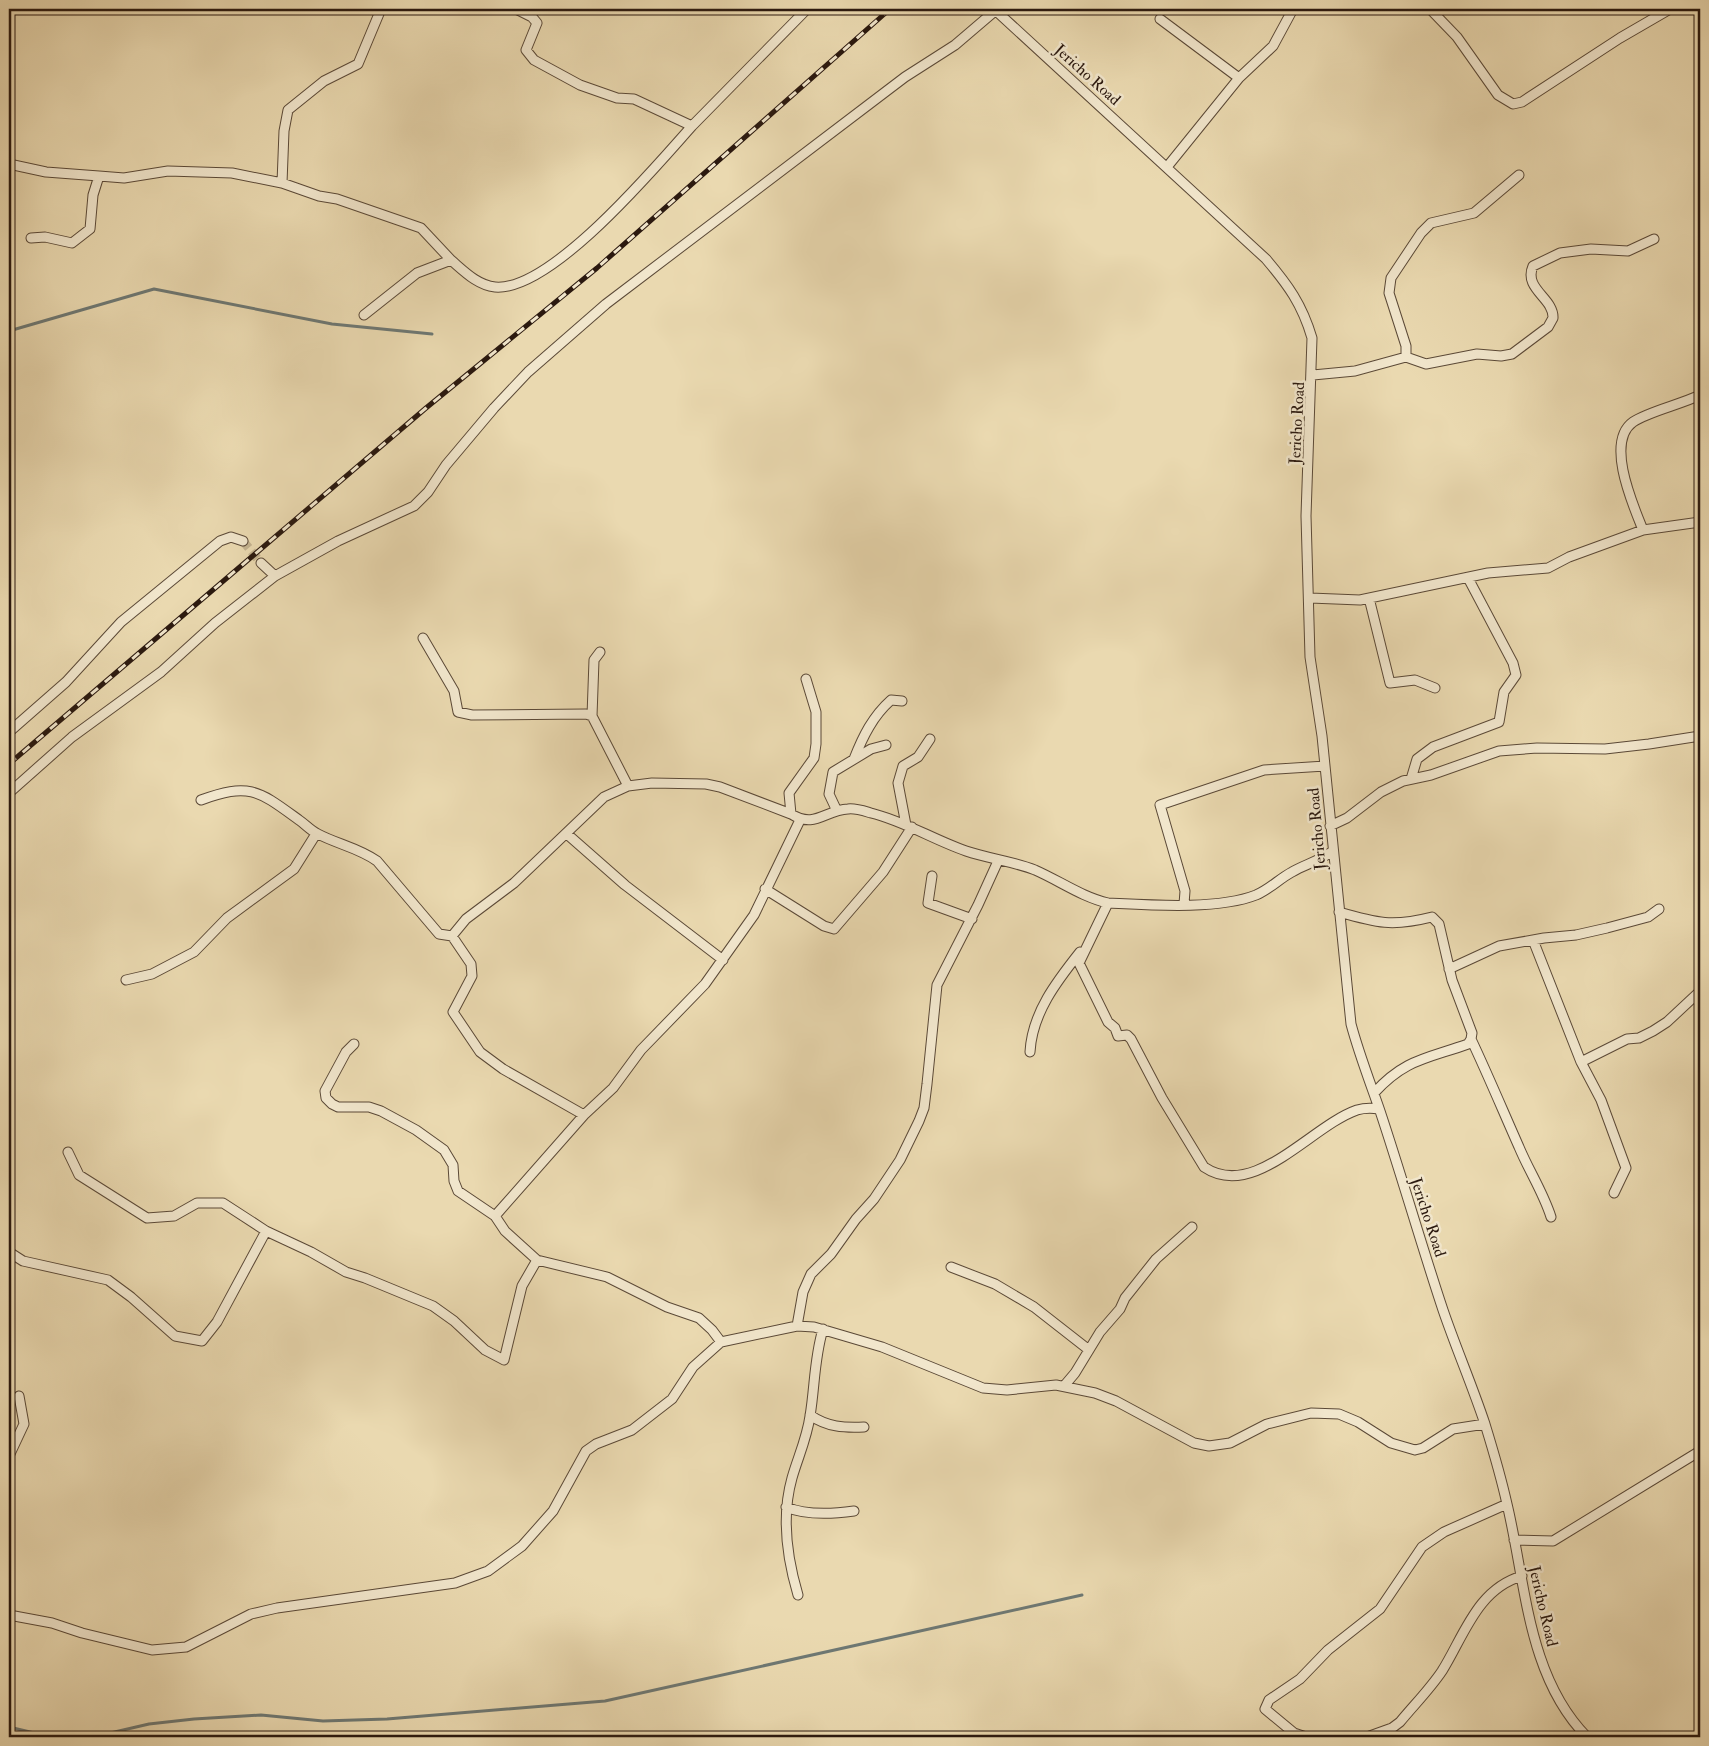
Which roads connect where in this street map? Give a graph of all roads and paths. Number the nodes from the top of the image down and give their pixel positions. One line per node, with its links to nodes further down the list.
1 (381, 9): 15 (street)
2 (516, 9): 10 (street)
3 (807, 9): 10 (street)
4 (995, 9): 12 (street, Jericho Road); 27 (street)
5 (1292, 9): 9 (street)
6 (1430, 9): 7 (street)
7 (1670, 9)
8 (1160, 18): 9 (street)
9 (1239, 78): 12 (street)
10 (692, 126): 18 (street)
11 (9, 164): 14 (street)
12 (1168, 167): 21 (street, Jericho Road)
13 (1519, 175): 20 (street)
14 (99, 176): 15 (street); 16 (street)
15 (282, 183): 18 (street)
16 (31, 238)
17 (1654, 239): 20 (street)
18 (450, 260): 19 (street)
19 (364, 315)
20 (1406, 357): 21 (street)
21 (1313, 375): 29 (street, Jericho Road)
22 (1700, 395): 24 (street)
23 (1700, 522): 24 (street)
24 (1643, 530): 28 (street)
25 (243, 541): 37 (street)
26 (261, 563): 27 (street)
27 (275, 576): 45 (street)
28 (1468, 578): 30 (street); 43 (street)
29 (1310, 598): 30 (street); 42 (street, Jericho Road)
30 (1368, 598): 34 (street)
31 (423, 638): 36 (street)
32 (600, 652): 36 (street)
33 (806, 679): 48 (street)
34 (1435, 688)
35 (902, 701): 41 (street)
36 (592, 716): 44 (street)
37 (9, 732)
38 (1700, 736): 43 (street)
39 (930, 739): 50 (street)
40 (886, 745): 41 (street)
41 (854, 759): 47 (street)
42 (1325, 766): 51 (street, Jericho Road); 59 (street)
43 (1411, 779): 51 (street)
44 (628, 786): 48 (street); 53 (street)
45 (9, 793)
46 (201, 800): 52 (street)
47 (837, 811): 49 (street); 50 (street)
48 (791, 814): 49 (street)
49 (800, 820): 57 (street)
50 (909, 826): 55 (street); 57 (street)
51 (1330, 826): 54 (street, Jericho Road)
52 (316, 834): 63 (street); 68 (street)
53 (567, 834): 63 (street); 66 (street)
54 (1333, 851): 59 (street); 61 (street, Jericho Road)
55 (998, 861): 58 (street); 62 (street)
56 (932, 876): 62 (street)
57 (765, 890): 66 (street)
58 (1108, 903): 59 (street); 64 (street)
59 (1184, 904)
60 (1659, 909): 65 (street)
61 (1339, 912): 67 (street); 74 (street, Jericho Road)
62 (972, 919): 86 (street)
63 (452, 936): 76 (street)
64 (1091, 938): 72 (street); 75 (street)
65 (1532, 940): 67 (street); 73 (street)
66 (723, 960): 76 (street)
67 (1449, 969): 70 (street)
68 (126, 980)
69 (1700, 994): 73 (street)
70 (1471, 1039): 74 (street); 80 (street)
71 (354, 1044): 79 (street)
72 (1030, 1052)
73 (1581, 1062): 78 (street)
74 (1374, 1093): 75 (street, Jericho Road)
75 (1380, 1108): 93 (street, Jericho Road)
76 (584, 1115): 79 (street)
77 (68, 1152): 82 (street)
78 (1614, 1193)
79 (495, 1216): 84 (street)
80 (1551, 1217)
81 (1192, 1227): 89 (street)
82 (266, 1231): 83 (street); 84 (street)
83 (9, 1252)
84 (537, 1260): 88 (street)
85 (951, 1267): 89 (street)
86 (797, 1326): 87 (street); 88 (street)
87 (823, 1329): 90 (street); 92 (street)
88 (721, 1342): 103 (street)
89 (1089, 1350): 90 (street)
90 (1064, 1386): 93 (street)
91 (19, 1396): 96 (street)
92 (810, 1415): 94 (street); 98 (street)
93 (1485, 1424): 97 (street, Jericho Road)
94 (864, 1427)
95 (1700, 1450): 100 (street)
96 (9, 1456)
97 (1508, 1504): 100 (street, Jericho Road); 104 (street)
98 (786, 1507): 99 (street); 102 (street)
99 (854, 1510)
100 (1514, 1540): 101 (street, Jericho Road)
101 (1522, 1576): 105 (street); 106 (street, Jericho Road)
102 (798, 1595)
103 (9, 1616)
104 (1306, 1737)
105 (1367, 1737)
106 (1587, 1737)

